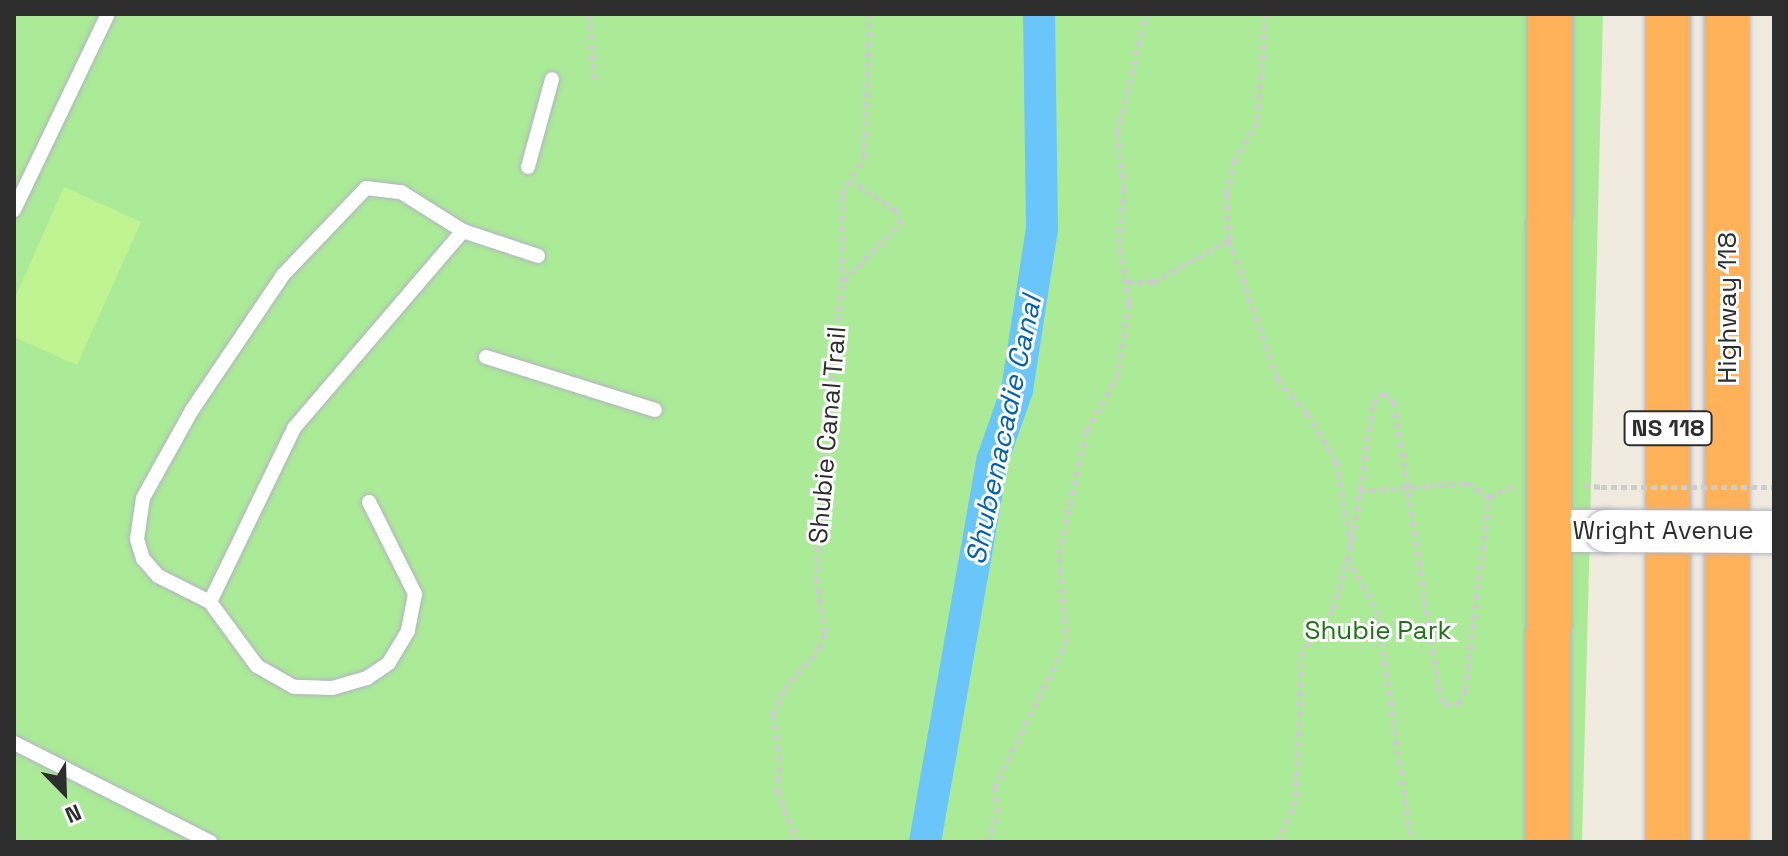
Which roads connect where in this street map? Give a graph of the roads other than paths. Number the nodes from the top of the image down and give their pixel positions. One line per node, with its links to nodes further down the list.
1 (108, 14): 7 (lane)
2 (1550, 14): 13 (highway)
3 (1668, 14): 19 (highway, NS 118)
4 (1727, 14): 20 (highway, Highway 118 / NS 118)
5 (552, 79): 6 (lane)
6 (528, 167)
7 (14, 210)
8 (463, 231): 9 (lane); 15 (lane); 15 (lane)
9 (538, 256)
10 (486, 357): 11 (lane)
11 (655, 410)
12 (369, 502): 15 (lane)
13 (1551, 531): 14 (main road, Wright Avenue, bridge); 18 (highway)
14 (1774, 532)
15 (210, 602)
16 (14, 743): 17 (lane)
17 (210, 842)
18 (1548, 842)
19 (1668, 842)
20 (1727, 842)

